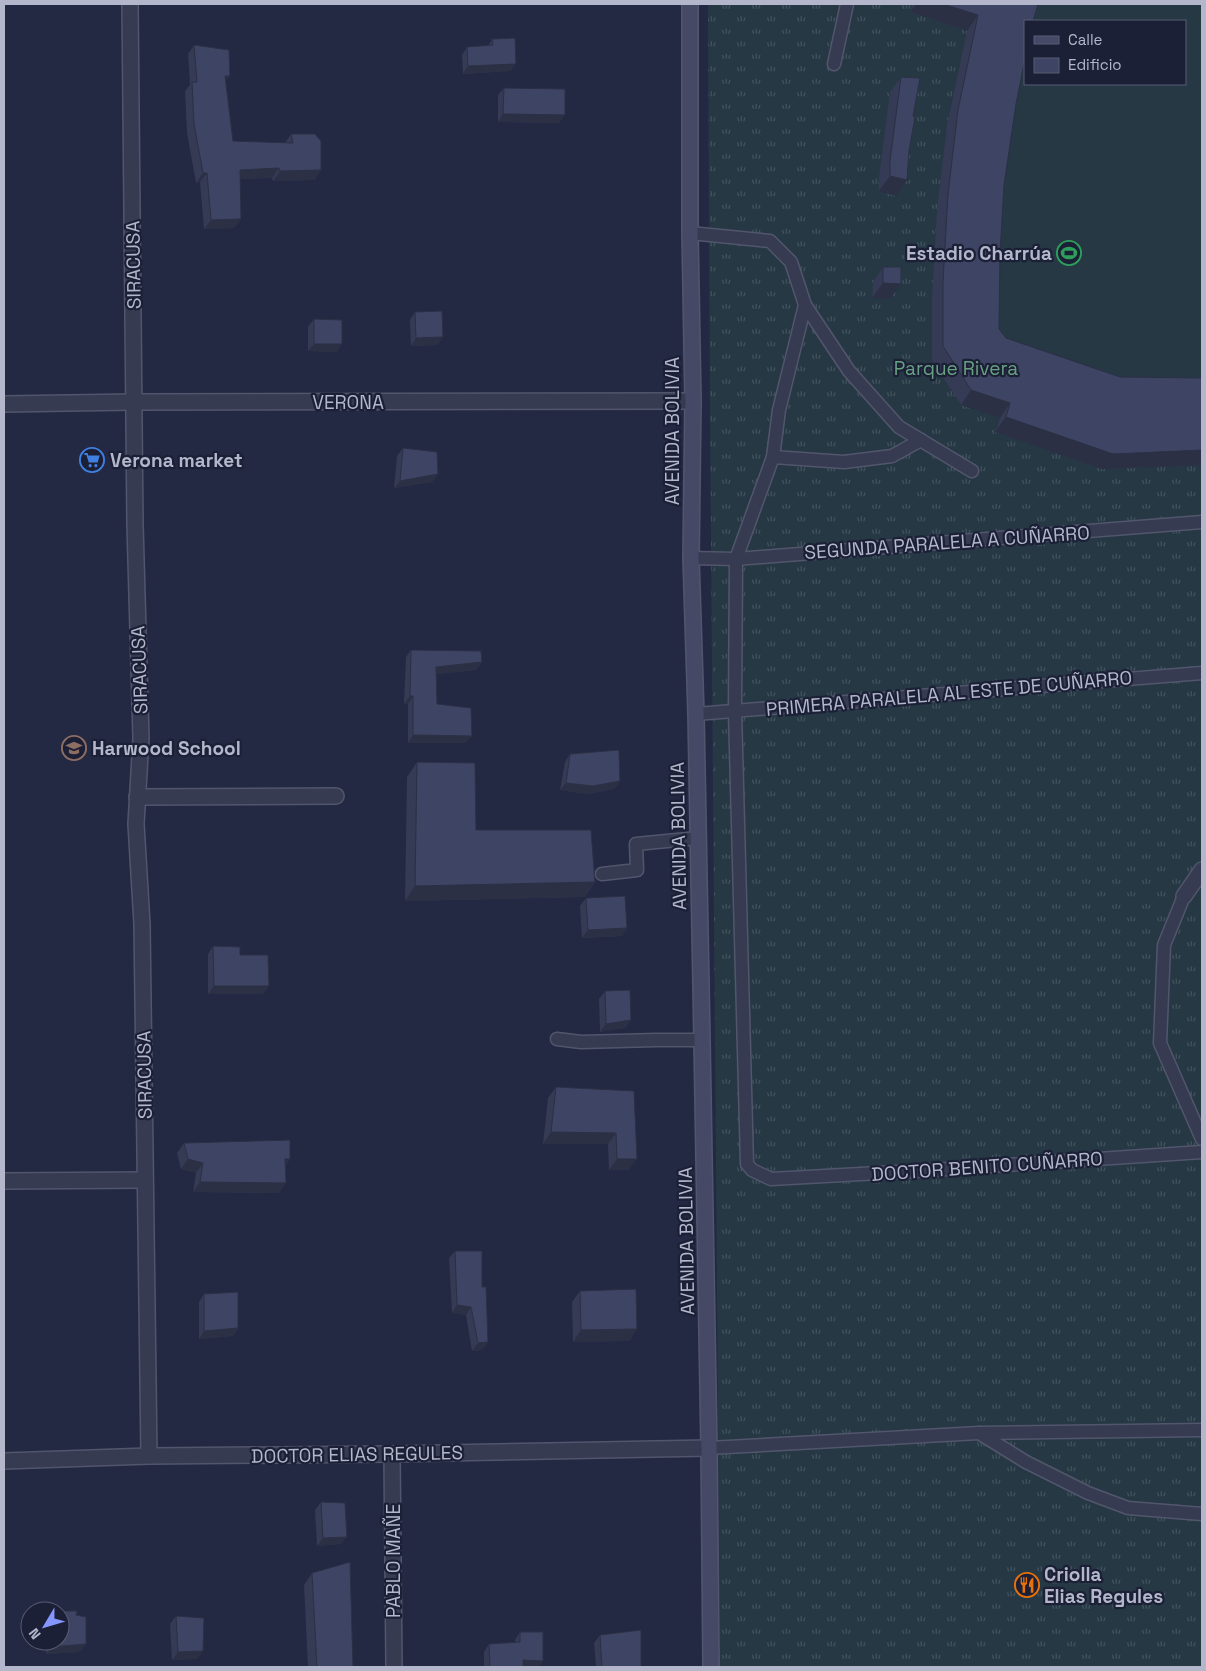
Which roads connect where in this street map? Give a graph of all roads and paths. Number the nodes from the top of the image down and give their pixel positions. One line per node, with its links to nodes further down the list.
1 (130, 4): 8 (street, SIRACUSA)
2 (690, 4): 5 (street, AVENIDA BOLIVIA)
3 (847, 4): 4 (lane)
4 (834, 64)
5 (690, 233): 6 (lane); 7 (street, AVENIDA BOLIVIA)
6 (805, 305): 10 (lane); 11 (lane)
7 (693, 401): 8 (street, VERONA); 14 (street, AVENIDA BOLIVIA)
8 (134, 402): 9 (street, VERONA); 20 (street, SIRACUSA)
9 (4, 404)
10 (921, 440): 11 (lane); 12 (lane)
11 (774, 458): 15 (lane)
12 (972, 470)
13 (1202, 522): 15 (lane, SEGUNDA PARALELA A CUÑARRO)
14 (691, 558): 15 (lane, SEGUNDA PARALELA A CUÑARRO); 18 (street, AVENIDA BOLIVIA)
15 (736, 559): 17 (lane)
16 (1202, 673): 17 (lane, PRIMERA PARALELA AL ESTE DE CUÑARRO)
17 (735, 711): 18 (lane, PRIMERA PARALELA AL ESTE DE CUÑARRO); 28 (lane, DOCTOR BENITO CUÑARRO)
18 (696, 714): 21 (street, AVENIDA BOLIVIA)
19 (336, 796): 20 (street)
20 (137, 797): 29 (street, SIRACUSA)
21 (698, 838): 23 (lane); 26 (street, AVENIDA BOLIVIA)
22 (1202, 870): 24 (street)
23 (602, 874)
24 (1184, 896): 27 (lane)
25 (557, 1039): 26 (lane)
26 (702, 1040): 33 (street, AVENIDA BOLIVIA)
27 (1202, 1139)
28 (1202, 1152)
29 (145, 1180): 30 (street); 35 (street, SIRACUSA)
30 (4, 1181)
31 (1202, 1430): 32 (lane)
32 (979, 1433): 33 (lane); 37 (lane)
33 (710, 1448): 34 (street, DOCTOR ELIAS REGULES); 39 (street, AVENIDA BOLIVIA)
34 (392, 1454): 35 (street, DOCTOR ELIAS REGULES); 38 (street, PABLO MAÑE)
35 (149, 1456): 36 (street, DOCTOR ELIAS REGULES)
36 (4, 1461)
37 (1202, 1514)
38 (394, 1667)
39 (711, 1667)

